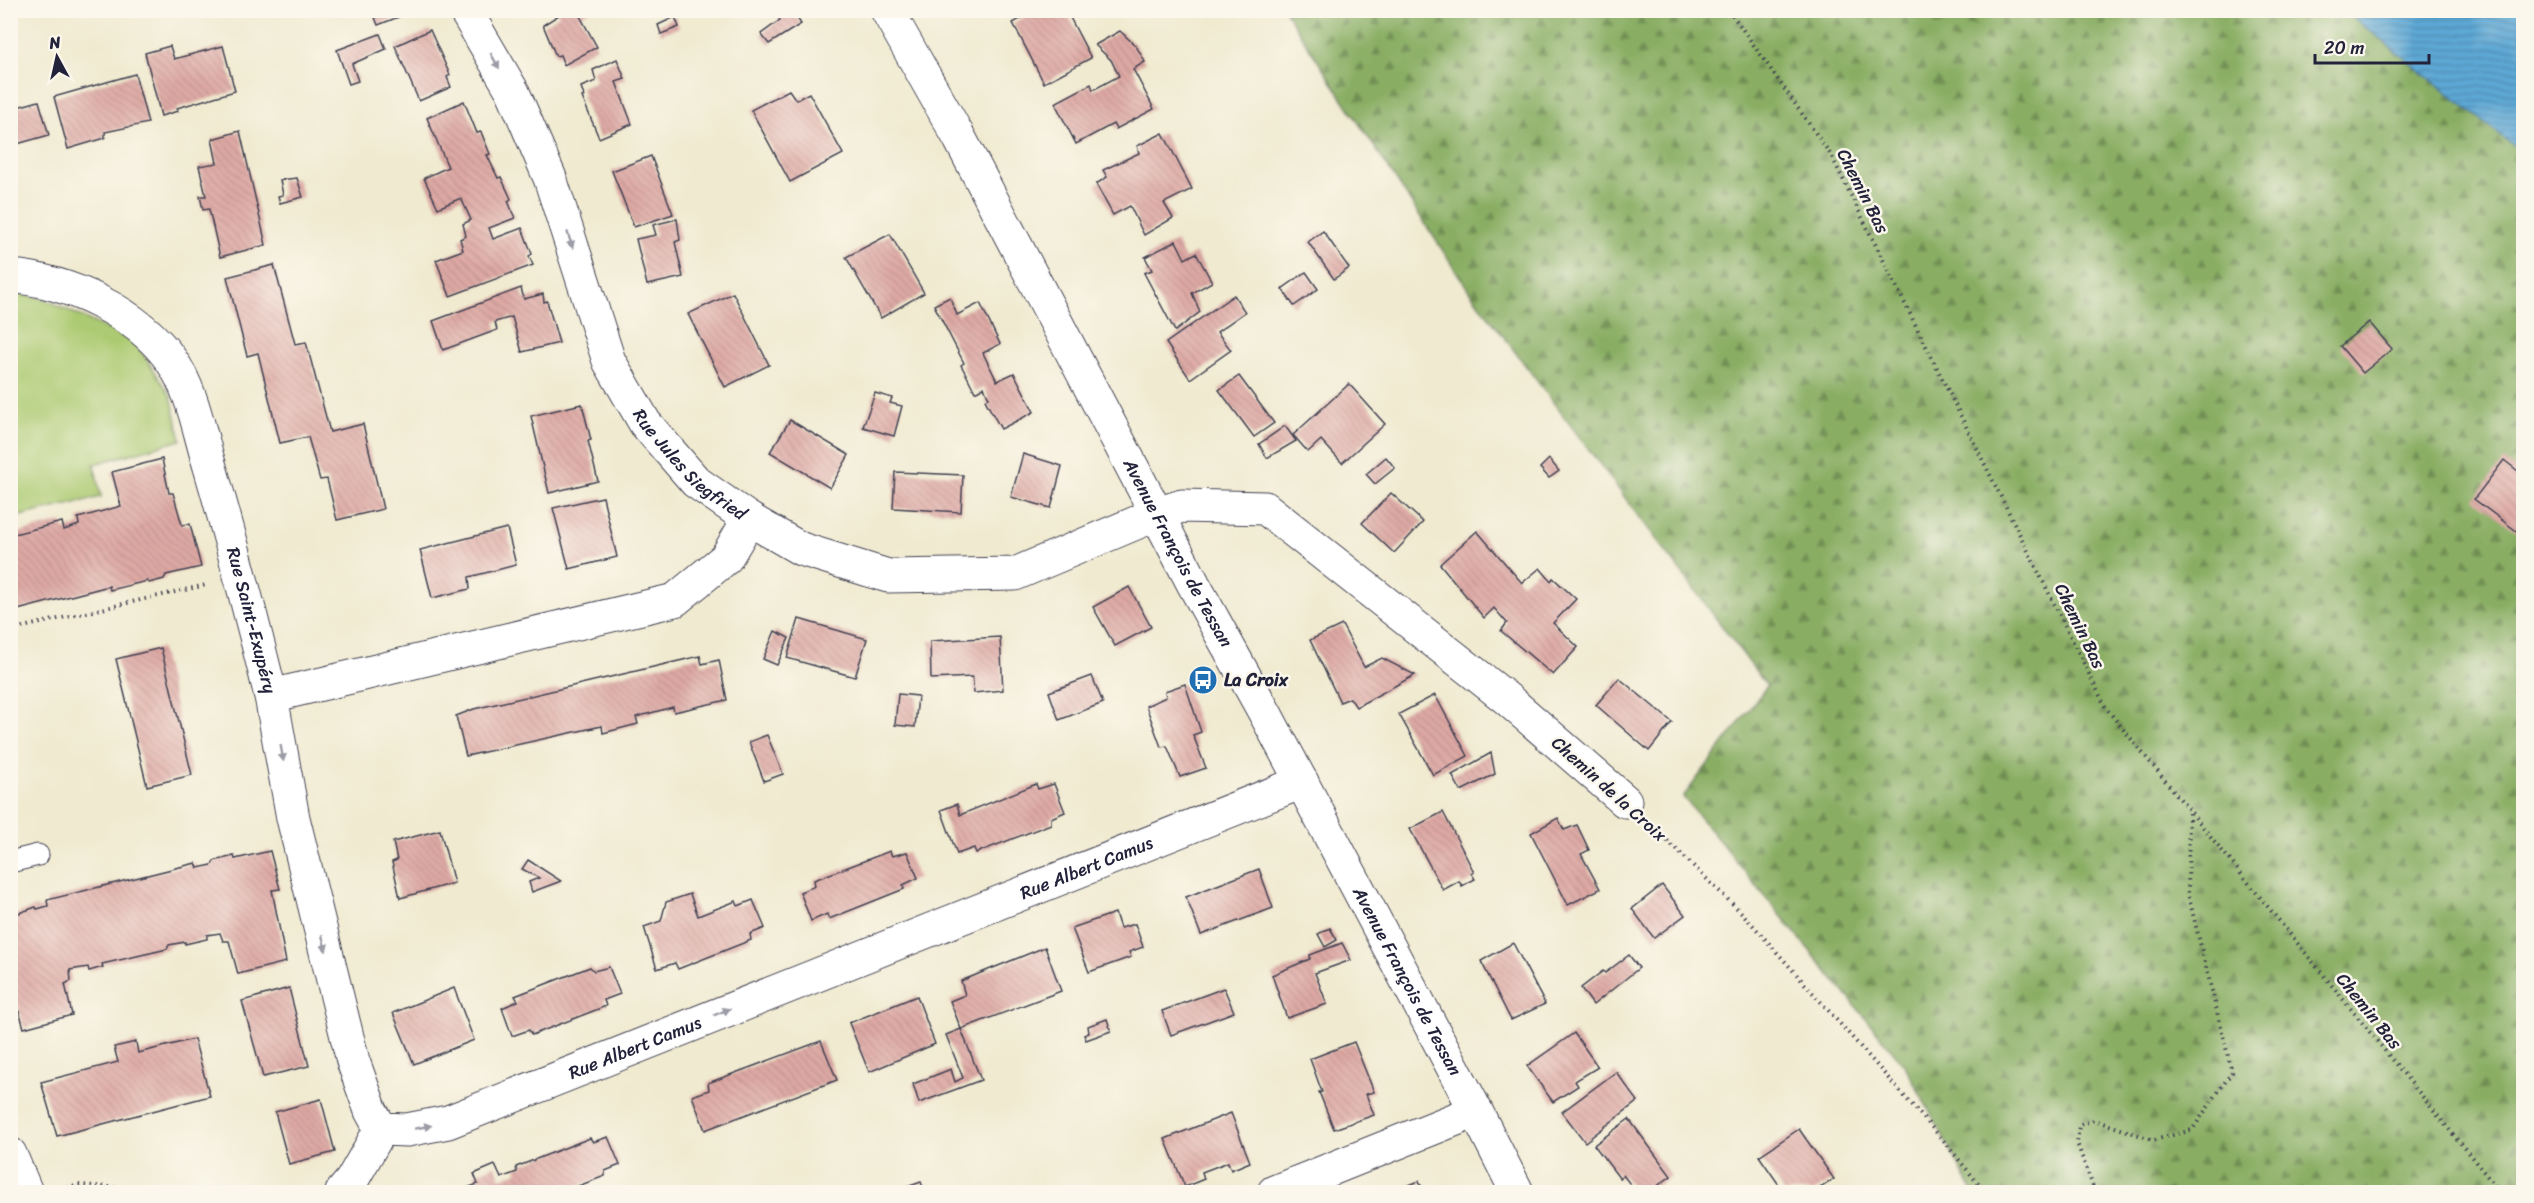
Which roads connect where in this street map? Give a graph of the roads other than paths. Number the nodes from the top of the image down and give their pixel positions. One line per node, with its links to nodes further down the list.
1 (465, 10): 5 (street, Rue Jules Siegfried, one-way to 5)
2 (887, 10): 4 (street, Avenue François de Tessan)
3 (10, 276): 6 (street, Rue Saint-Exupéry)
4 (1157, 514): 5 (street, Rue Jules Siegfried); 7 (street, Avenue François de Tessan); 8 (street, Chemin de la Croix)
5 (749, 519): 6 (street, Rue Saint-Exupéry)
6 (271, 696): 12 (street, one-way to 12)
7 (1302, 782): 11 (street, Avenue François de Tessan); 12 (street, Rue Albert Camus, one-way to 7)
8 (1625, 801)
9 (38, 855): 10 (lane)
10 (10, 862)
11 (1476, 1111): 16 (street); 17 (street, Avenue François de Tessan)
12 (381, 1129): 15 (street)
13 (10, 1154): 14 (street)
14 (41, 1191)
15 (342, 1192)
16 (1274, 1192)
17 (1517, 1192)

